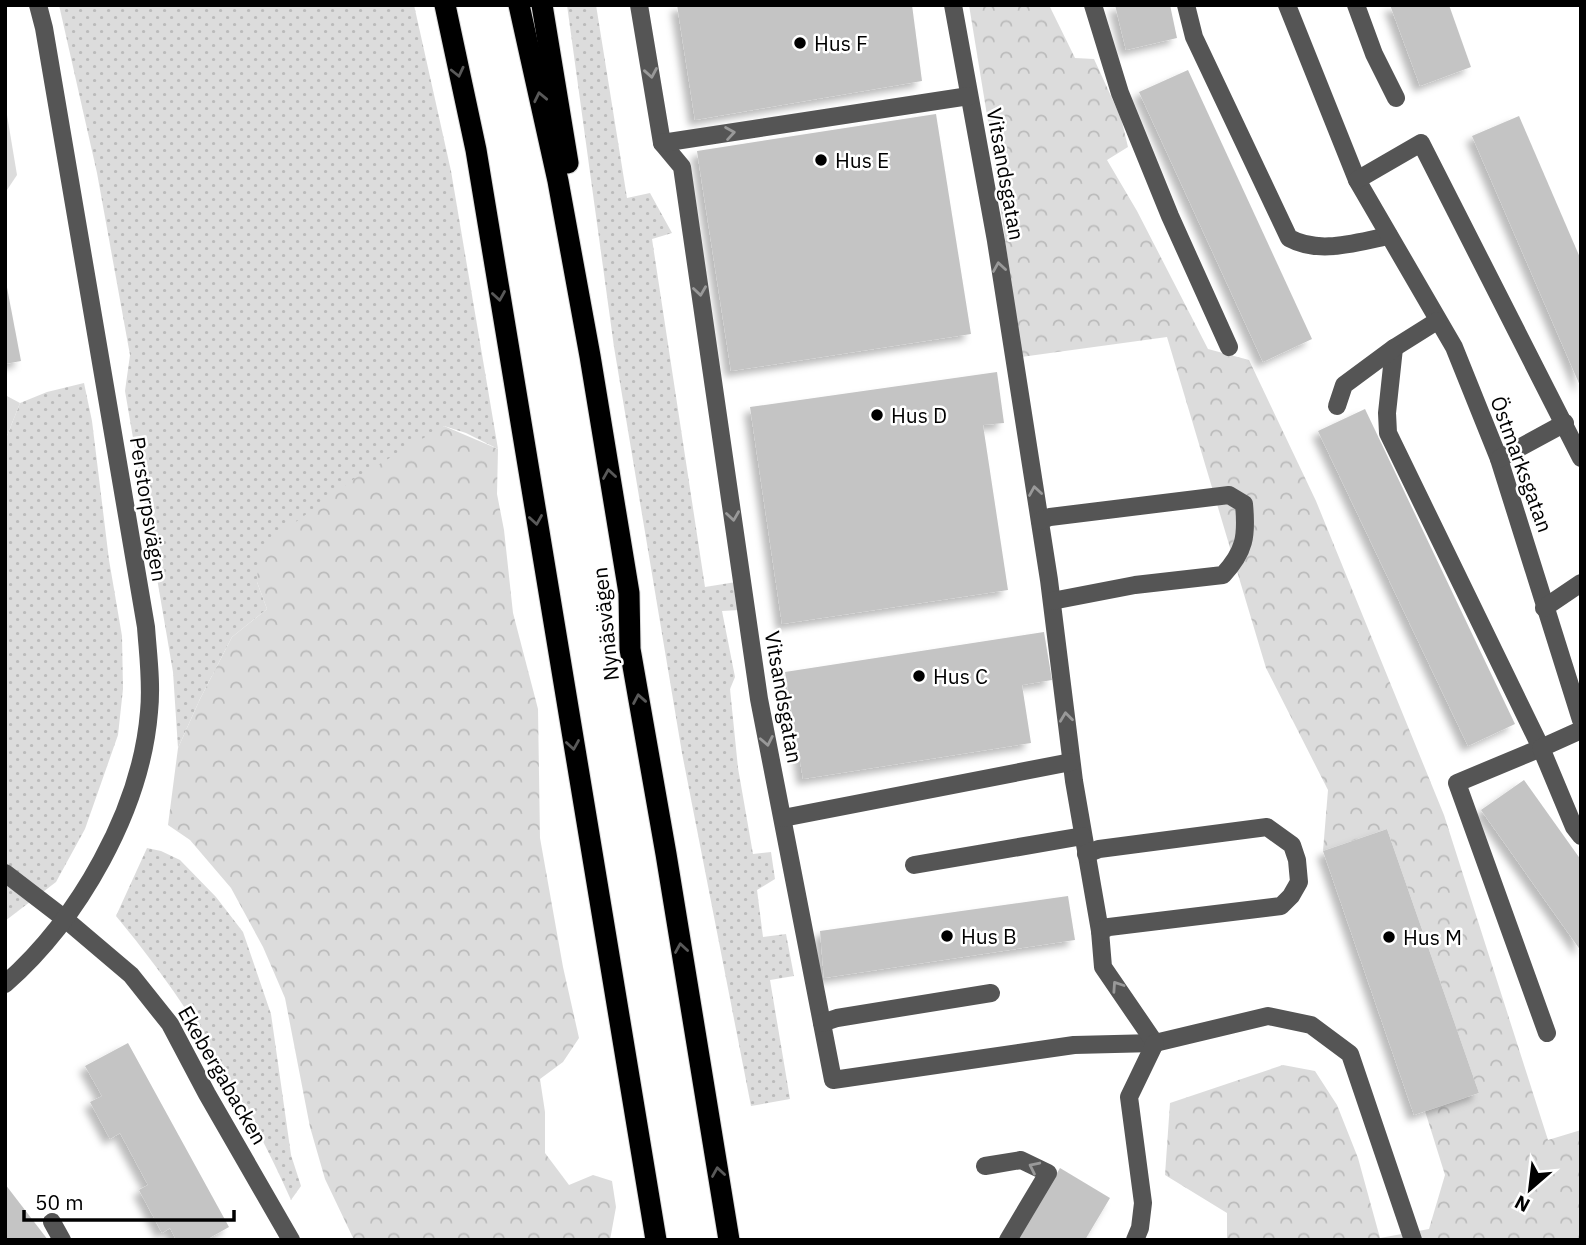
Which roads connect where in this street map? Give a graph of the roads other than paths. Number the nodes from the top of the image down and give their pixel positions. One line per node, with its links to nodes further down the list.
1 (38, 5): 37 (street, Perstorpsvägen)
2 (445, 5): 48 (highway, one-way to 48)
3 (519, 5): 19 (highway, Nynäsvägen, one-way to 3)
4 (542, 5): 19 (highway)
5 (639, 5): 13 (street, Vitsandsgatan, one-way to 13)
6 (953, 5): 11 (street, Vitsandsgatan)
7 (1093, 5): 17 (street)
8 (1186, 5): 15 (street)
9 (1287, 5): 14 (street, Östmarksgatan)
10 (1356, 5): 12 (street)
11 (968, 96): 13 (street, one-way to 11); 24 (street, Vitsandsgatan, one-way to 11)
12 (1396, 98)
13 (663, 143): 32 (street, Vitsandsgatan, one-way to 32)
14 (1357, 180): 15 (street, Östmarksgatan); 21 (street)
15 (1389, 236): 16 (street, Östmarksgatan)
16 (1437, 321): 18 (street); 23 (street, Östmarksgatan)
17 (1229, 347)
18 (1394, 348): 20 (street); 30 (street)
19 (590, 356): 49 (highway, Nynäsvägen, one-way to 19)
20 (1337, 406)
21 (1565, 424): 22 (street); 23 (street)
22 (1581, 458)
23 (1499, 459): 27 (street, Östmarksgatan)
24 (1040, 521): 26 (street, Vitsandsgatan); 26 (street)
25 (1581, 583): 27 (street)
26 (1052, 601): 31 (street, Vitsandsgatan, one-way to 26)
27 (1544, 608): 28 (street, Östmarksgatan)
28 (1581, 720)
29 (1581, 730): 30 (street)
30 (1541, 748): 33 (street); 42 (street)
31 (1072, 762): 32 (street); 34 (street, Vitsandsgatan)
32 (783, 818): 41 (street, Vitsandsgatan)
33 (1581, 836)
34 (1085, 845): 35 (street); 38 (street, Vitsandsgatan); 38 (street)
35 (914, 865)
36 (5, 873): 37 (street, Ekebergabacken)
37 (65, 919): 39 (street, Perstorpsvägen); 47 (street, Ekebergabacken)
38 (1100, 931): 43 (street, Vitsandsgatan, one-way to 38)
39 (5, 984)
40 (991, 993): 41 (street)
41 (822, 1023): 43 (street, Vitsandsgatan)
42 (1547, 1033)
43 (1155, 1043): 51 (street); 52 (street, Vitsandsgatan)
44 (985, 1166): 50 (street, one-way to 44)
45 (52, 1222): 46 (street)
46 (62, 1240)
47 (292, 1240)
48 (656, 1240)
49 (729, 1240)
50 (1008, 1240)
51 (1135, 1240)
52 (1413, 1240)

